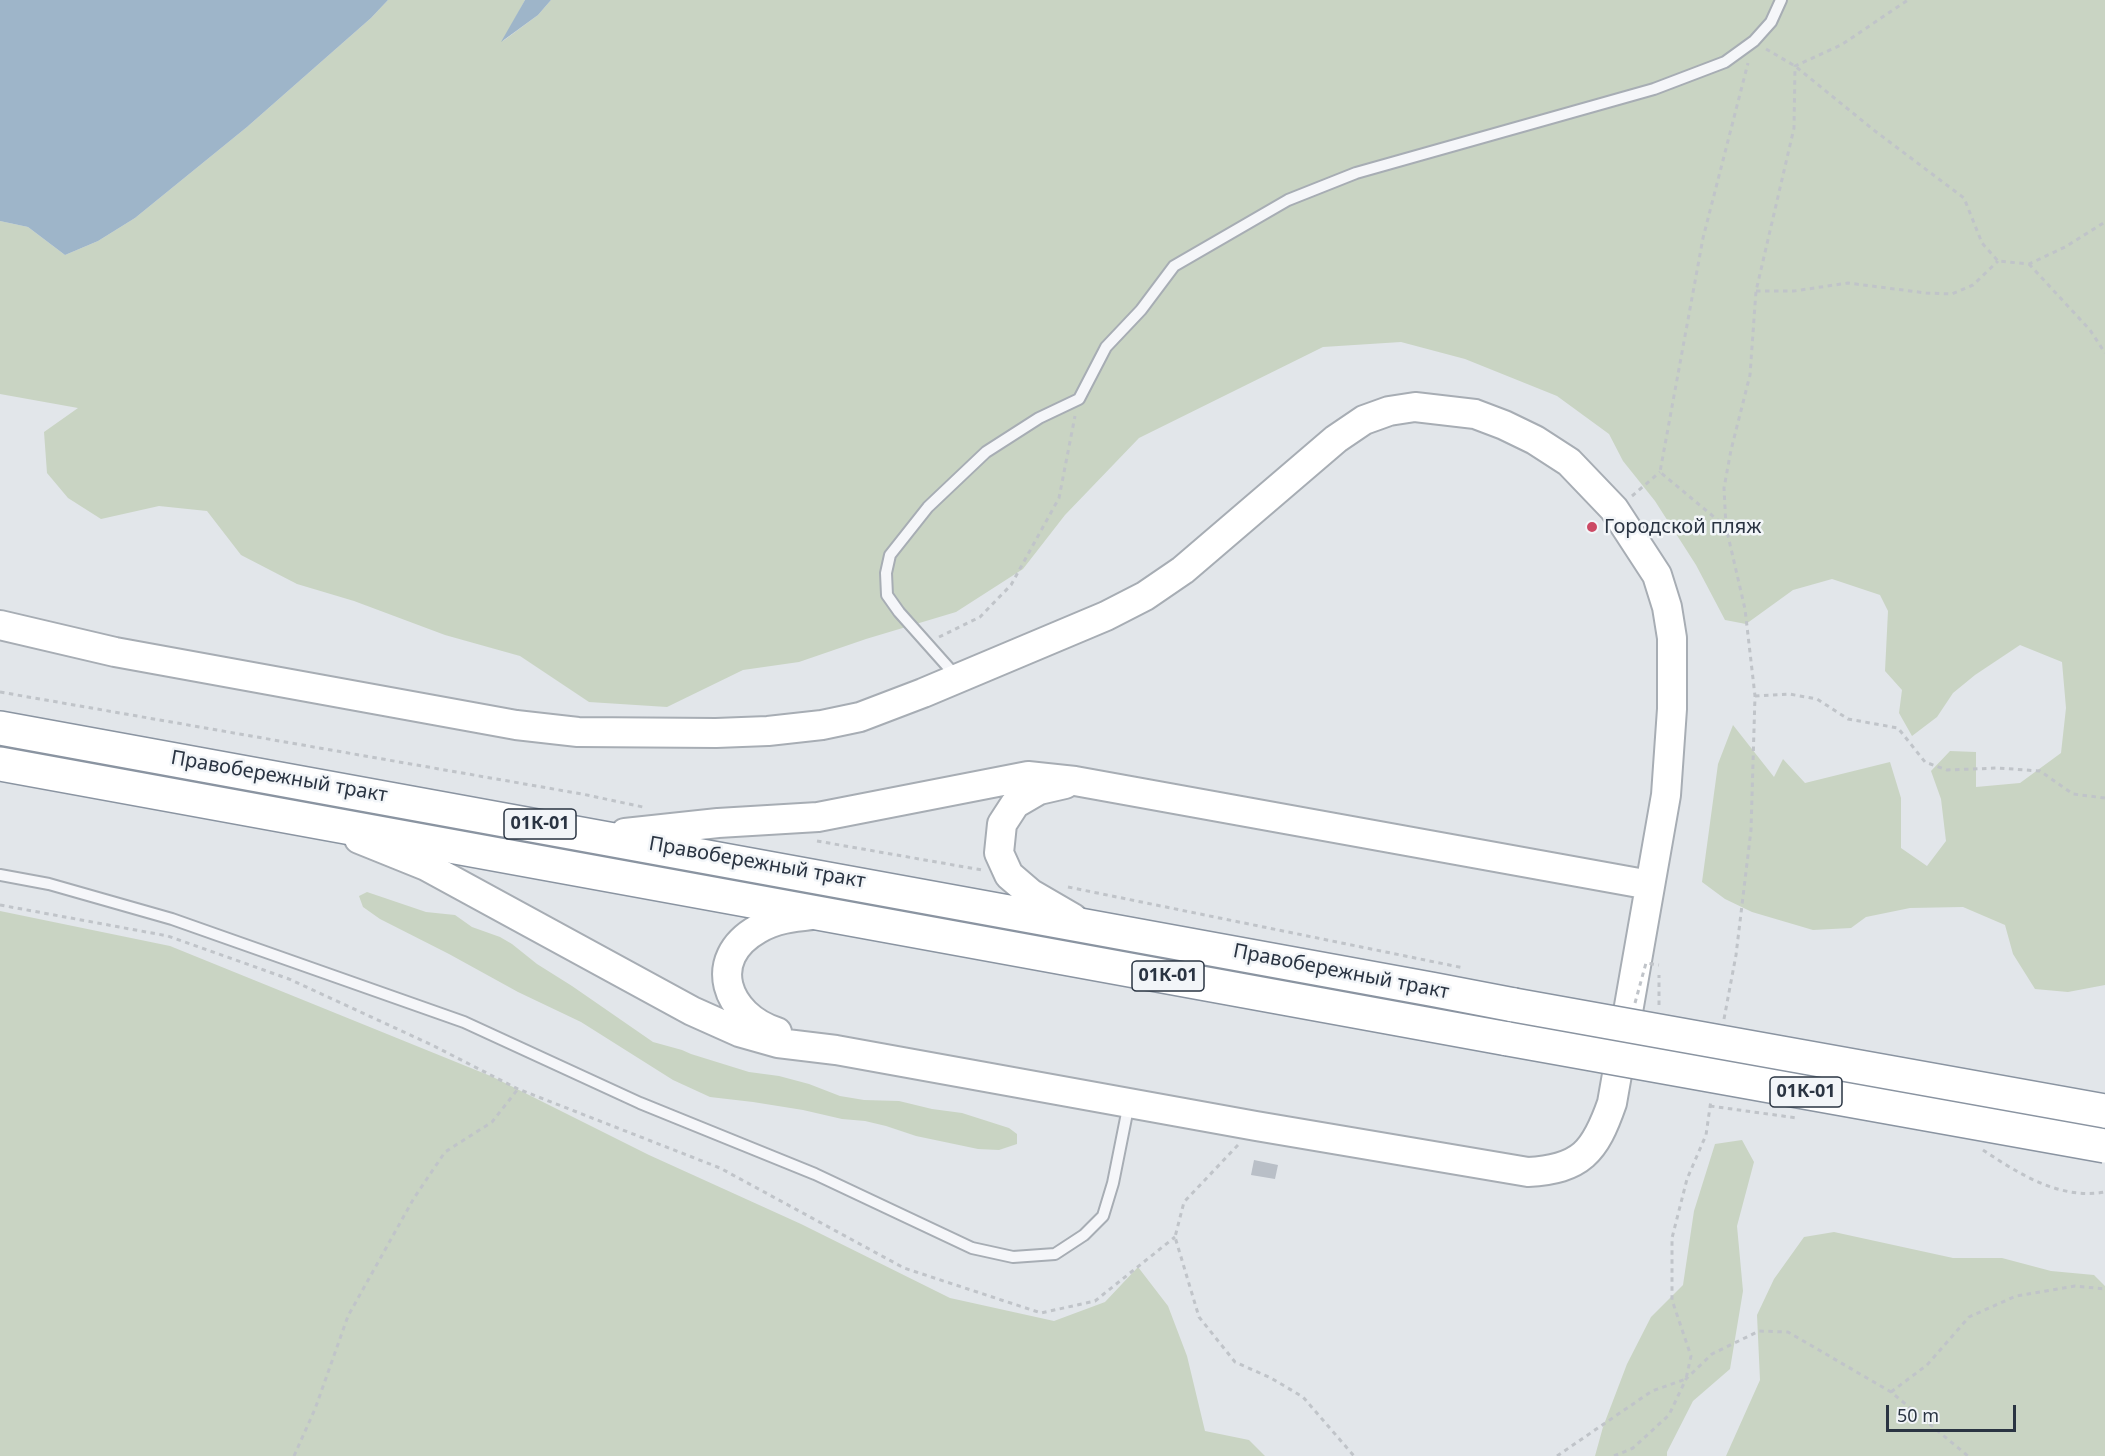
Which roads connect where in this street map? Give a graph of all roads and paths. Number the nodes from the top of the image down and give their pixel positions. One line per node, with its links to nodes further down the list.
1 (1781, 0): 3 (lane)
2 (1908, 0): 4 (path)
3 (1754, 41): 4 (path); 10 (lane); 11 (path)
4 (1795, 66): 6 (path); 8 (path)
5 (2105, 222): 7 (path)
6 (1998, 261): 7 (path); 8 (path)
7 (2029, 264): 9 (path)
8 (1756, 291): 13 (path)
9 (2105, 353)
10 (1079, 399): 15 (path); 15 (lane)
11 (1660, 472): 12 (path); 13 (path)
12 (1628, 498)
13 (1726, 527): 17 (path)
14 (0, 624): 16 (street)
15 (927, 643): 16 (lane)
16 (958, 678): 25 (street)
17 (1755, 696): 21 (path); 31 (path)
18 (0, 728): 23 (highway, Правобережный тракт / 01К-01)
19 (0, 764): 22 (highway, Правобережный тракт / 01К-01)
20 (1075, 781): 23 (street); 25 (street); 28 (street)
21 (2105, 798)
22 (292, 816): 27 (highway, Правобережный тракт / 01К-01); 32 (street)
23 (603, 835): 28 (highway, Правобережный тракт / 01К-01)
24 (0, 875): 35 (lane)
25 (1650, 885): 39 (street)
26 (0, 905): 33 (path)
27 (827, 914): 32 (street); 40 (highway, Правобережный тракт / 01К-01, bridge)
28 (1080, 922): 37 (highway, Правобережный тракт / 01К-01, bridge)
29 (1634, 1007): 30 (path, bridge)
30 (1658, 1015)
31 (1723, 1023)
32 (836, 1050): 35 (street)
33 (518, 1089): 43 (path); 47 (path)
34 (1712, 1096): 36 (path)
35 (1129, 1102): 39 (street)
36 (1710, 1106): 38 (path); 45 (path)
37 (2105, 1111)
38 (1805, 1119)
39 (1256, 1126): 43 (path)
40 (2105, 1146)
41 (1981, 1148): 42 (path)
42 (2105, 1192)
43 (1175, 1237): 48 (path)
44 (2105, 1289): 46 (path)
45 (1686, 1379): 46 (path); 49 (path); 50 (path)
46 (1891, 1392): 51 (path)
47 (294, 1456)
48 (1354, 1456)
49 (1557, 1456)
50 (1614, 1456)
51 (1968, 1456)

